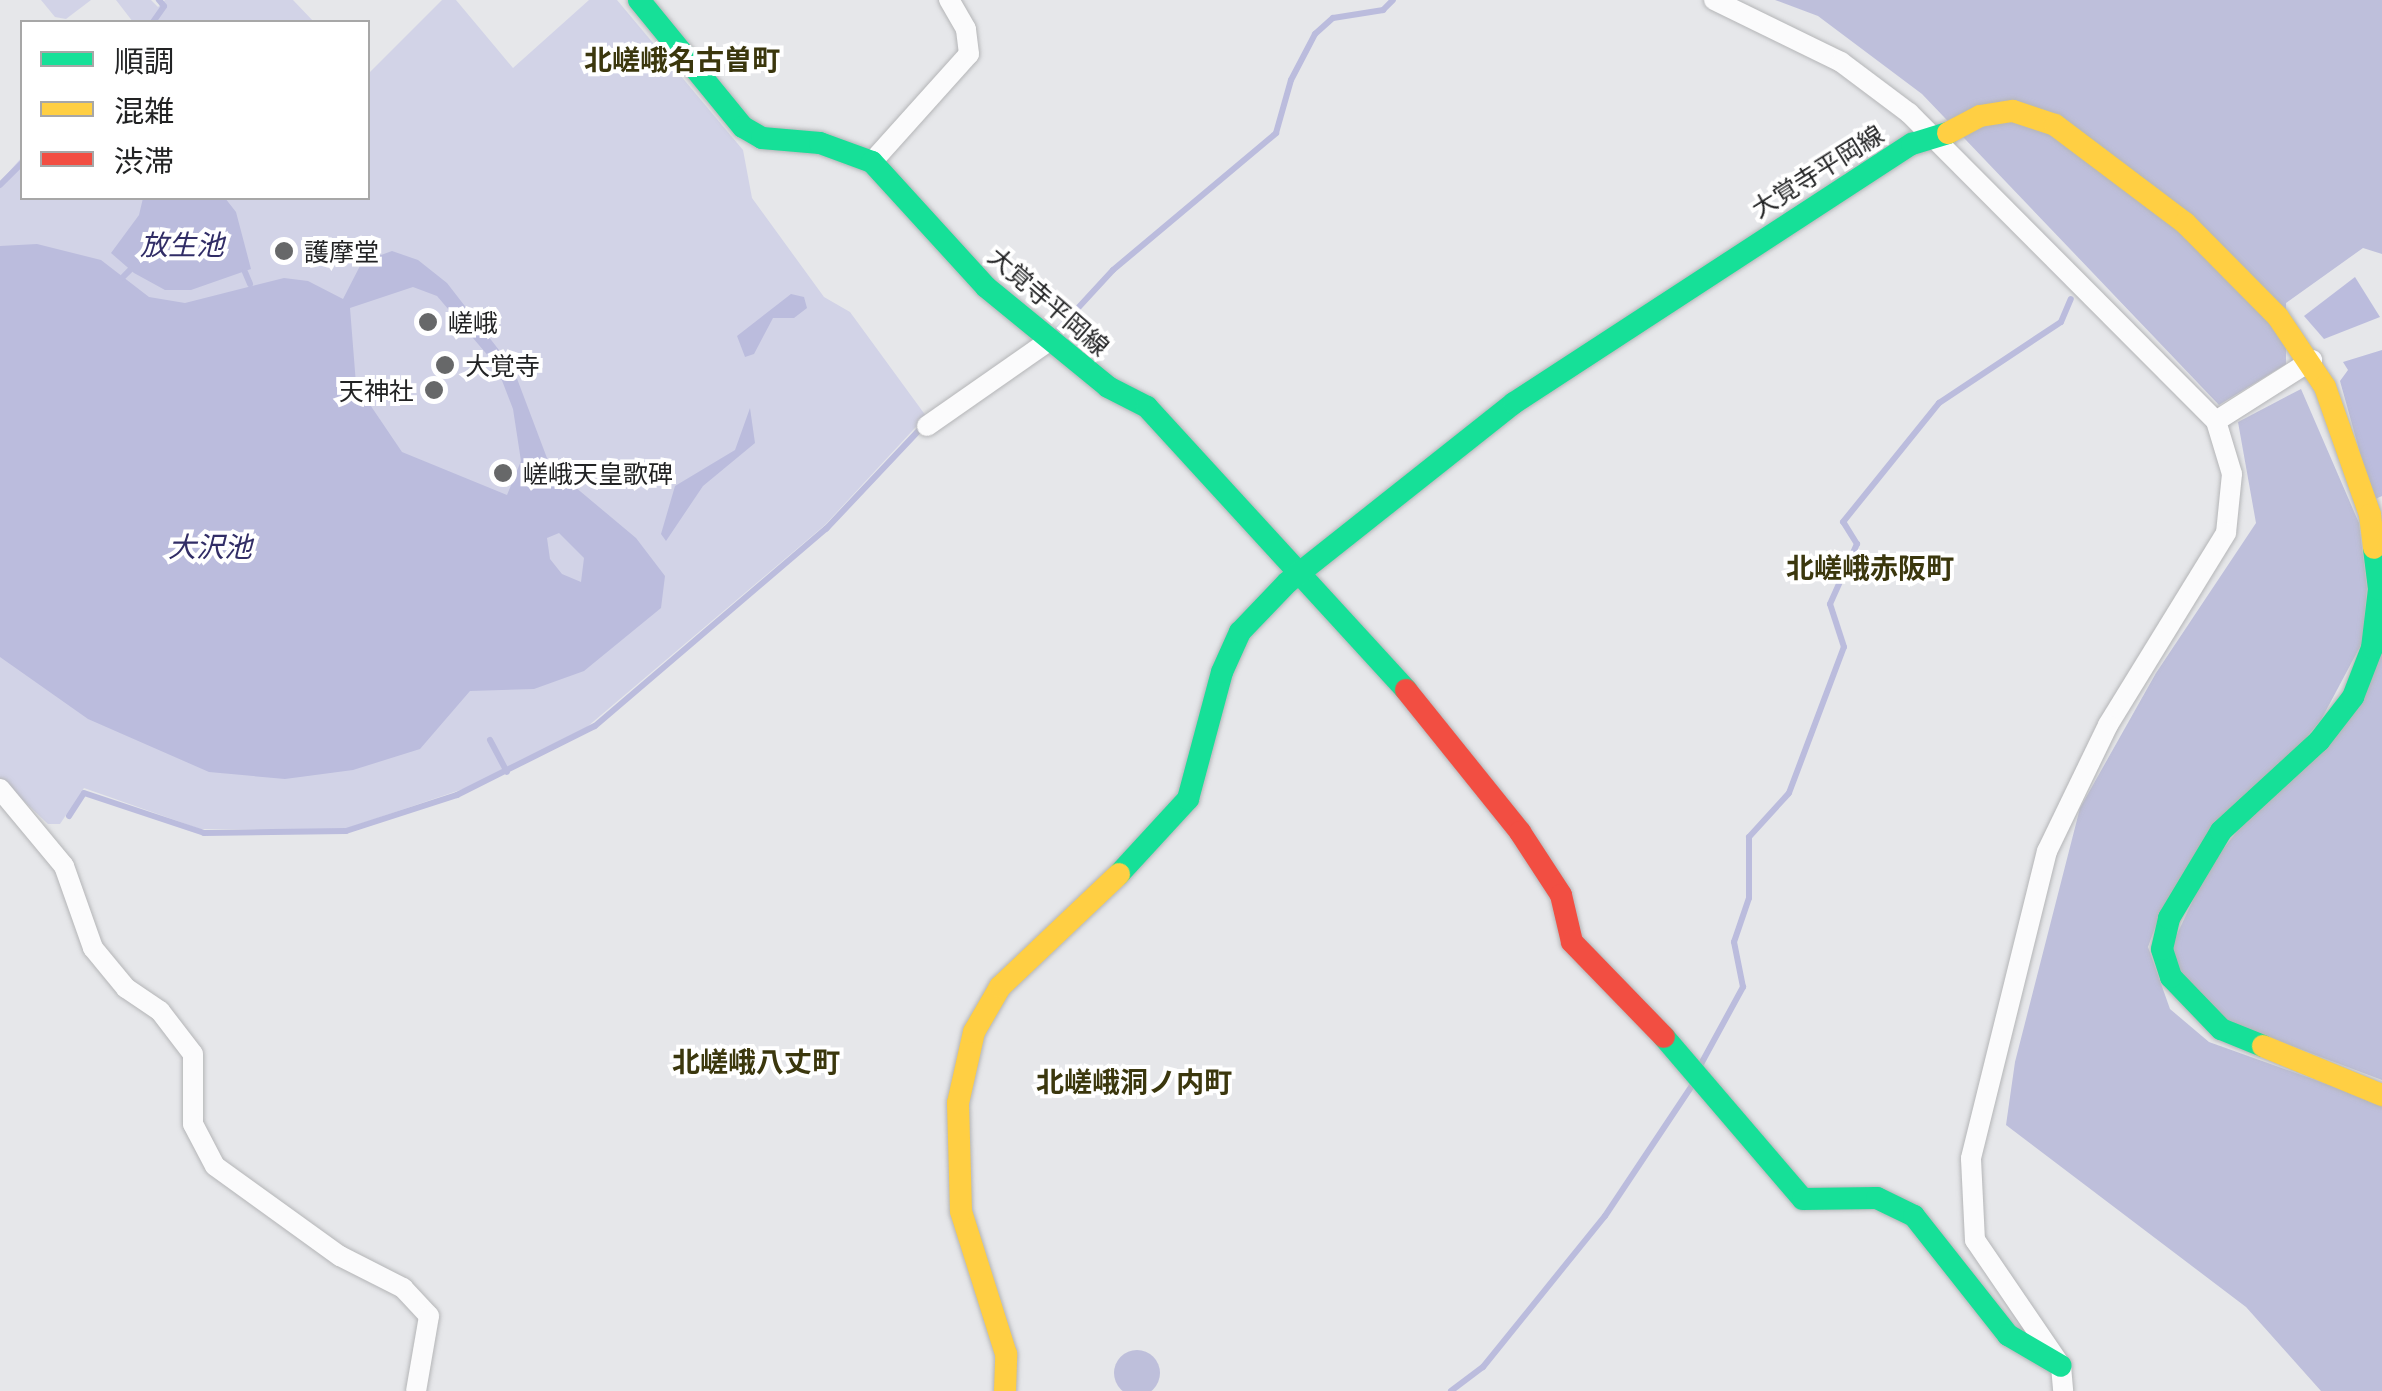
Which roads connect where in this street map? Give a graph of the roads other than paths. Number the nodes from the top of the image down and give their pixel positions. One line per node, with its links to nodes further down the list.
1 (639, 0): 5 (main road, 大覚寺平岡線)
2 (949, 0): 5 (street)
3 (1714, 0): 4 (street)
4 (1936, 139): 7 (main road, 大覚寺平岡線); 8 (street); 10 (main road, 大覚寺平岡線)
5 (872, 162): 6 (main road, 大覚寺平岡線)
6 (1048, 341): 9 (street); 10 (main road, 大覚寺平岡線)
7 (2312, 360): 8 (street); 12 (main road, 大覚寺平岡線)
8 (2216, 422): 13 (street)
9 (926, 426)
10 (1305, 570): 13 (main road); 15 (main road)
11 (0, 788): 14 (street)
12 (2382, 1095)
13 (2060, 1366): 16 (street)
14 (416, 1391)
15 (1005, 1391)
16 (2063, 1391)

